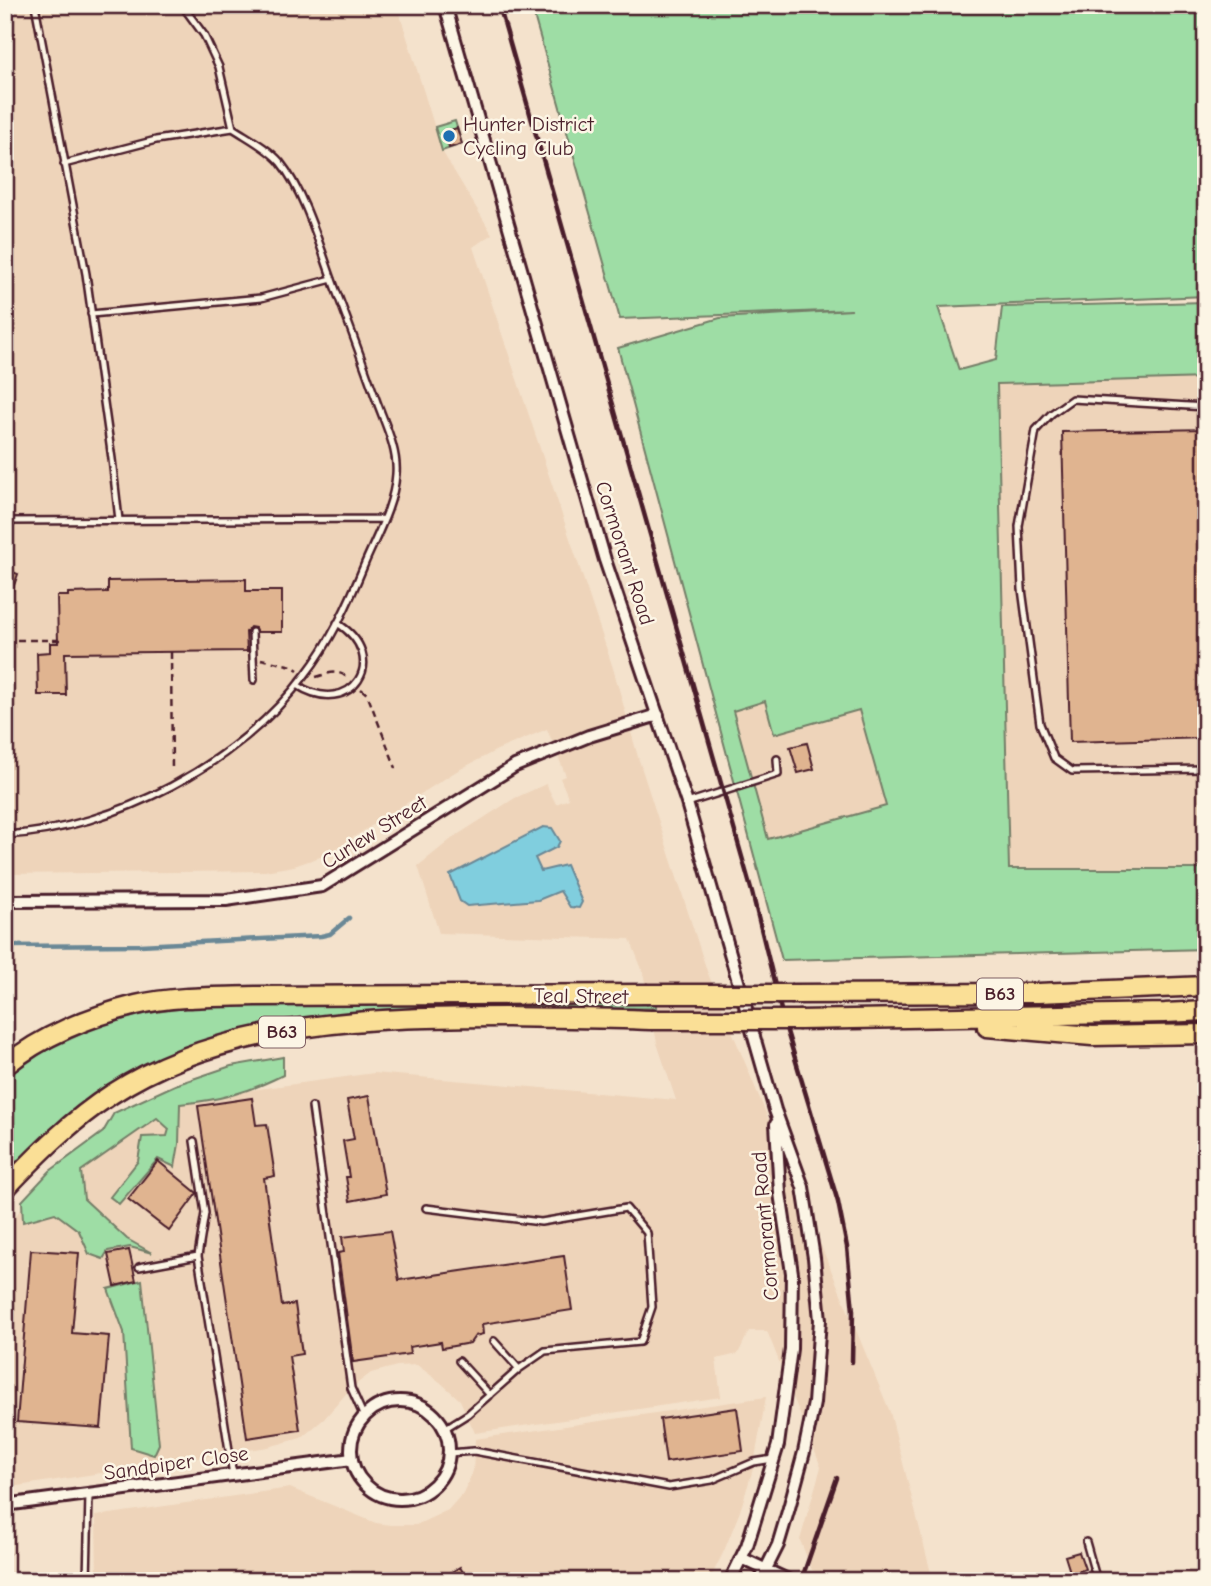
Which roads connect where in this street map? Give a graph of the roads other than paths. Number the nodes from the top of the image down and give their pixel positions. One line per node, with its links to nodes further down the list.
1 (36, 5): 5 (lane)
2 (182, 5): 4 (lane)
3 (445, 5): 16 (street, Cormorant Road)
4 (233, 128): 5 (lane); 6 (lane)
5 (64, 164): 7 (lane)
6 (332, 279): 7 (lane); 9 (lane)
7 (91, 314): 10 (lane)
8 (1206, 407): 18 (lane)
9 (383, 519): 10 (lane); 12 (lane)
10 (118, 520): 11 (lane)
11 (5, 521)
12 (337, 623): 15 (lane); 15 (lane)
13 (252, 632): 14 (lane)
14 (254, 680)
15 (297, 685): 20 (lane)
16 (658, 715): 19 (street, Cormorant Road); 21 (street, Curlew Street)
17 (777, 759): 19 (lane)
18 (1206, 769)
19 (687, 803): 30 (street, Cormorant Road)
20 (5, 835)
21 (5, 901)
22 (1206, 975): 24 (main road)
23 (1206, 986): 24 (main road, Teal Street / B63)
24 (1038, 993): 28 (main road, Teal Street / B63, bridge)
25 (1206, 1011): 26 (main road, Teal Street / B63)
26 (900, 1019): 27 (main road); 32 (main road, Teal Street / B63, bridge)
27 (1206, 1034)
28 (5, 1066)
29 (312, 1107): 40 (lane)
30 (775, 1110): 44 (street, Cormorant Road); 50 (street, Cormorant Road)
31 (194, 1141): 34 (lane)
32 (5, 1189)
33 (426, 1208): 38 (lane)
34 (198, 1256): 35 (lane); 45 (lane)
35 (139, 1267)
36 (494, 1341): 38 (lane)
37 (459, 1361): 39 (lane)
38 (519, 1369): 39 (lane)
39 (491, 1395): 41 (lane)
40 (364, 1417): 41 (street); 43 (street)
41 (444, 1429): 42 (street)
42 (449, 1453): 43 (street); 44 (lane)
43 (352, 1459): 45 (street, Sandpiper Close)
44 (773, 1459): 49 (street, Cormorant Road)
45 (233, 1475): 46 (street, Sandpiper Close)
46 (89, 1494): 47 (street, Sandpiper Close); 51 (lane)
47 (5, 1506)
48 (1086, 1542): 55 (lane)
49 (741, 1558): 50 (street); 52 (street, Cormorant Road)
50 (766, 1569): 53 (street, Cormorant Road); 54 (street)
51 (87, 1581)
52 (730, 1581)
53 (760, 1581)
54 (790, 1581)
55 (1097, 1581)

